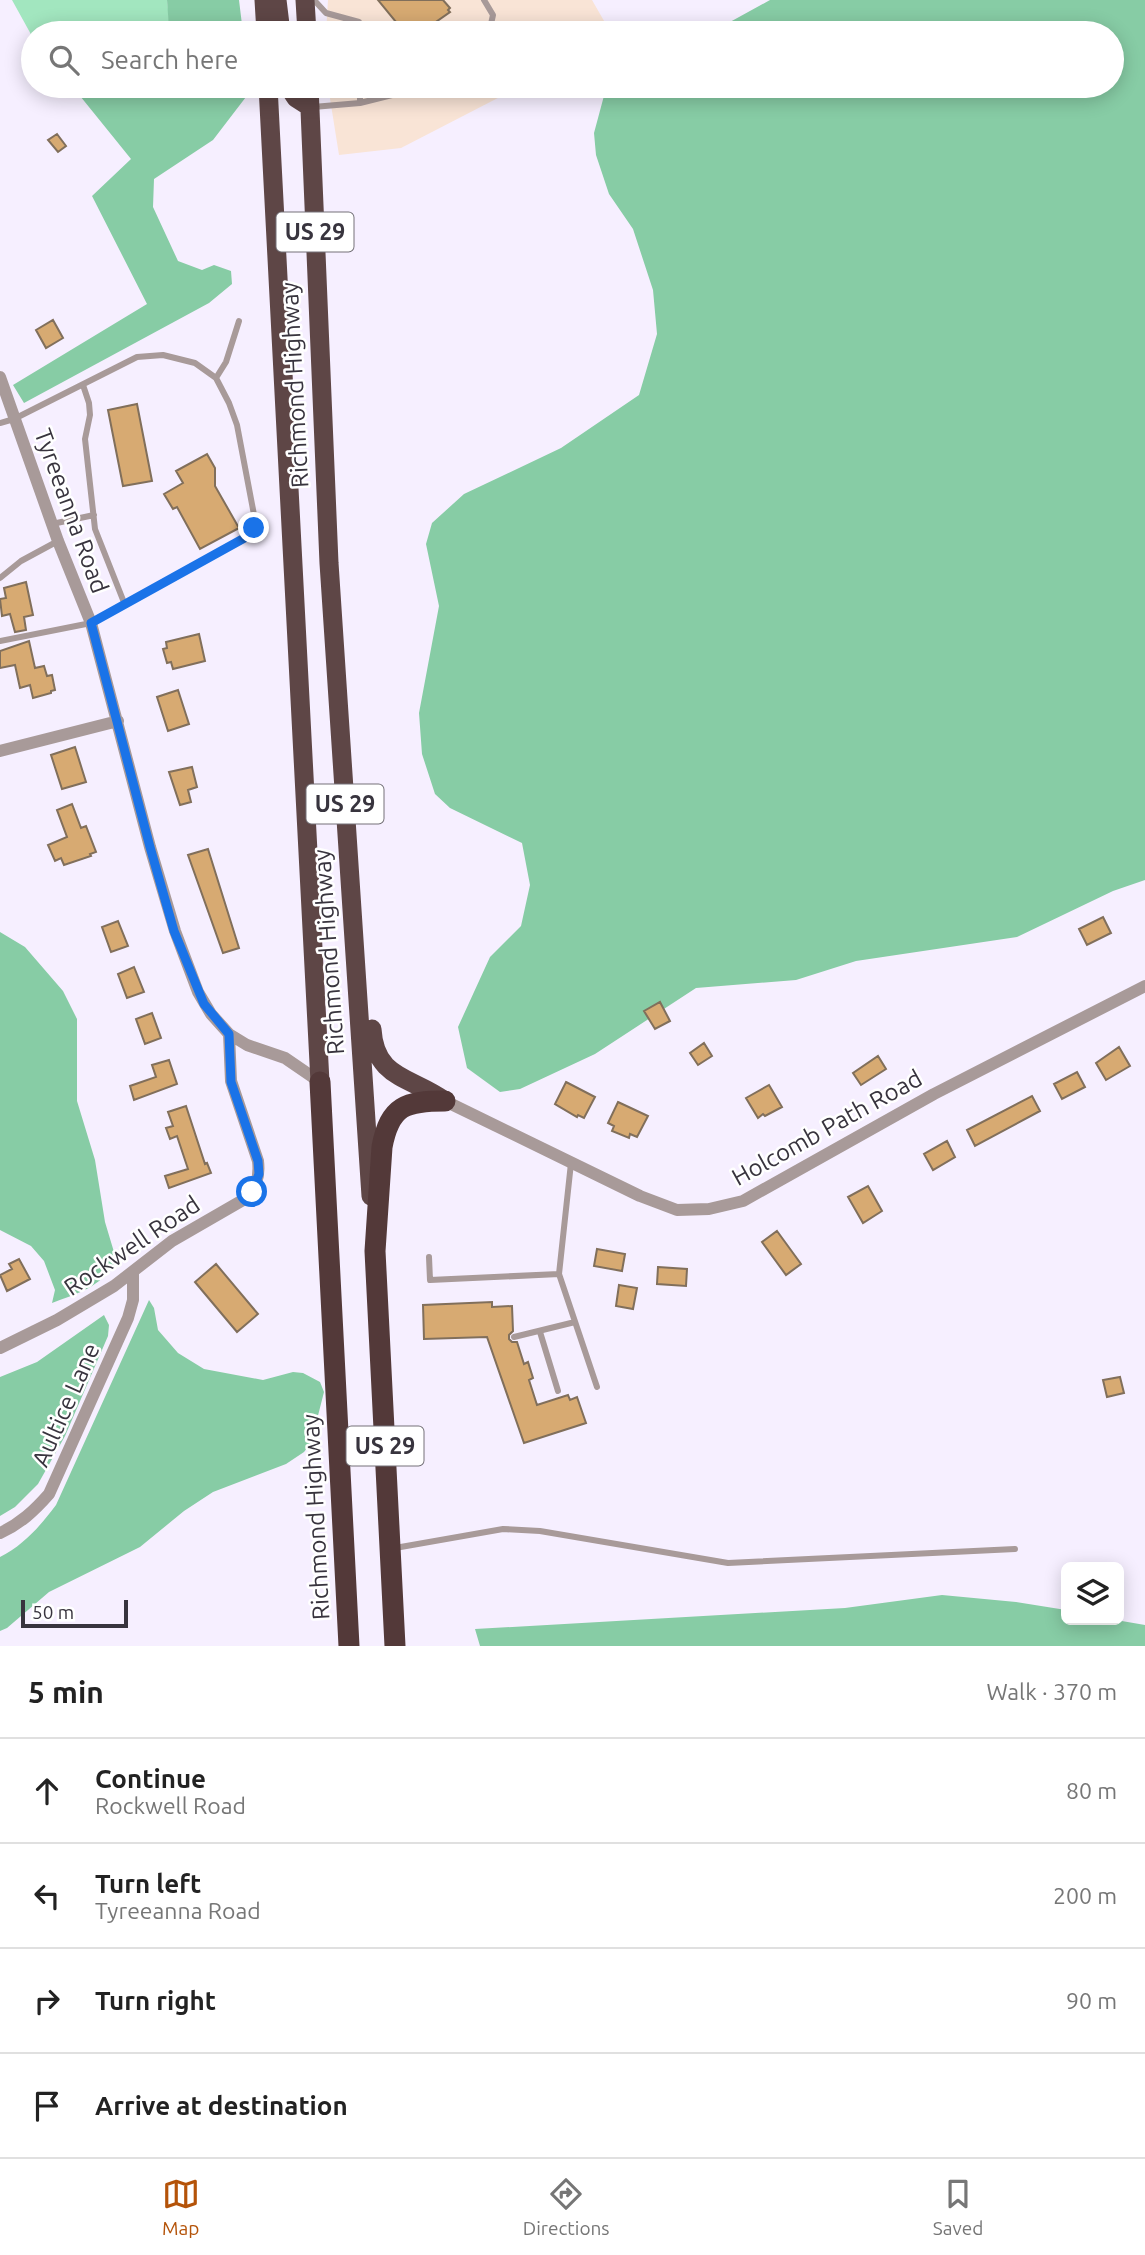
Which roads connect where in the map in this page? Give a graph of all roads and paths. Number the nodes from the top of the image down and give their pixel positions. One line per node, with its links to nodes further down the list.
1 (264, 0): 6 (highway)
2 (277, 0): 7 (highway)
3 (305, 0): 8 (highway)
4 (314, 0): 9 (lane)
5 (484, 0): 10 (lane)
6 (265, 21)
7 (280, 21)
8 (306, 21)
9 (355, 21)
10 (492, 21)
11 (269, 98): 36 (highway, Richmond Highway / US 29)
12 (296, 98): 17 (highway)
13 (310, 98): 17 (highway, Richmond Highway / US 29)
14 (360, 98): 16 (lane)
15 (380, 98): 16 (lane)
16 (360, 103): 17 (lane)
17 (310, 107): 24 (highway, Richmond Highway / US 29)
18 (239, 321): 20 (lane)
19 (0, 377): 22 (street, Tyreeanna Road)
20 (216, 378): 21 (lane); 29 (lane)
21 (83, 385): 22 (lane); 25 (lane)
22 (14, 419): 23 (lane); 26 (street, Tyreeanna Road)
23 (0, 423)
24 (326, 469): 37 (highway); 39 (highway, Richmond Highway / US 29)
25 (94, 515): 26 (lane); 29 (lane)
26 (52, 524): 27 (street, Tyreeanna Road)
27 (58, 541): 28 (lane); 30 (street, Tyreeanna Road)
28 (0, 578)
29 (125, 605): 30 (lane)
30 (91, 623): 31 (lane); 32 (street, Tyreeanna Road)
31 (0, 640)
32 (117, 721): 33 (street); 35 (street, Tyreeanna Road)
33 (0, 751)
34 (1145, 986): 38 (street, Holcomb Path Road)
35 (229, 1034): 36 (street, Tyreeanna Road); 41 (street, Rockwell Road)
36 (320, 1082): 53 (highway, Richmond Highway / US 29)
37 (445, 1101): 38 (street, Holcomb Path Road); 39 (highway)
38 (571, 1163): 42 (lane)
39 (375, 1251): 50 (highway, Richmond Highway / US 29)
40 (429, 1256): 42 (lane)
41 (133, 1272): 46 (street, Rockwell Road); 49 (street, Aultice Lane)
42 (559, 1273): 43 (lane)
43 (575, 1322): 44 (lane); 47 (lane)
44 (540, 1332): 45 (lane); 48 (lane)
45 (514, 1337)
46 (0, 1348)
47 (597, 1387)
48 (558, 1391)
49 (0, 1533)
50 (390, 1549): 51 (lane); 52 (highway, Richmond Highway / US 29)
51 (1015, 1549)
52 (395, 1644)
53 (349, 1645)

